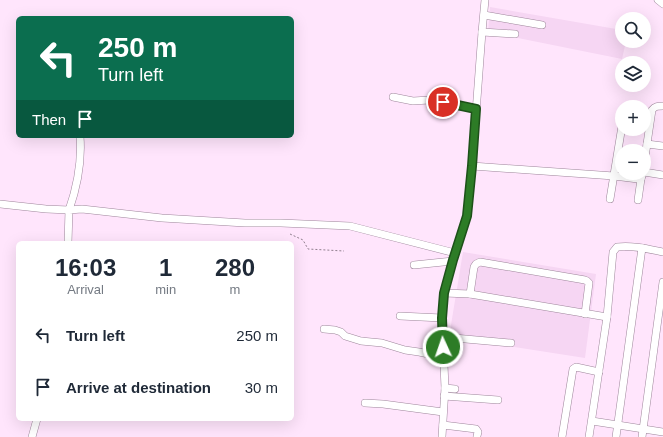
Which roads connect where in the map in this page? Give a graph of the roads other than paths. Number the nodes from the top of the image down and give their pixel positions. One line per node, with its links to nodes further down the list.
1 (485, 0): 4 (street)
2 (658, 0): 3 (street)
3 (663, 4)
4 (484, 15): 5 (street); 6 (street)
5 (542, 25)
6 (482, 32): 7 (street); 10 (street)
7 (515, 34)
8 (393, 97): 10 (street)
9 (663, 105): 13 (street)
10 (476, 109): 16 (street)
11 (620, 136): 19 (street)
12 (80, 138): 24 (street)
13 (647, 144)
14 (651, 144): 15 (street)
15 (663, 146)
16 (472, 166): 19 (street); 28 (street)
17 (651, 175): 18 (street)
18 (663, 175)
19 (614, 176): 21 (street)
20 (641, 180): 22 (street)
21 (610, 199)
22 (638, 200)
23 (0, 204): 24 (street)
24 (69, 210): 25 (street); 28 (street)
25 (68, 241)
26 (642, 248): 27 (street); 36 (street); 52 (street)
27 (663, 252)
28 (455, 253): 29 (street)
29 (453, 260): 30 (street); 32 (street)
30 (414, 265)
31 (663, 282): 54 (street)
32 (444, 293): 33 (street); 37 (street)
33 (470, 294): 34 (street); 34 (street)
34 (585, 314): 36 (street)
35 (400, 316): 37 (street)
36 (607, 317): 42 (street)
37 (442, 318): 39 (street)
38 (324, 329): 41 (street)
39 (443, 337): 40 (street); 41 (street)
40 (511, 343)
41 (443, 357): 43 (street)
42 (599, 372): 50 (street); 58 (street)
43 (445, 388): 44 (street); 45 (street)
44 (456, 389)
45 (444, 396): 46 (street); 48 (street)
46 (498, 400)
47 (365, 403): 48 (street)
48 (443, 412): 51 (street)
49 (36, 421): 56 (street)
50 (592, 421): 52 (street); 59 (street)
51 (443, 425): 55 (street); 57 (street)
52 (618, 425): 54 (street); 60 (street)
53 (663, 432): 54 (street)
54 (642, 433)
55 (477, 436)
56 (32, 437)
57 (442, 437)
58 (562, 437)
59 (589, 437)
60 (616, 437)

